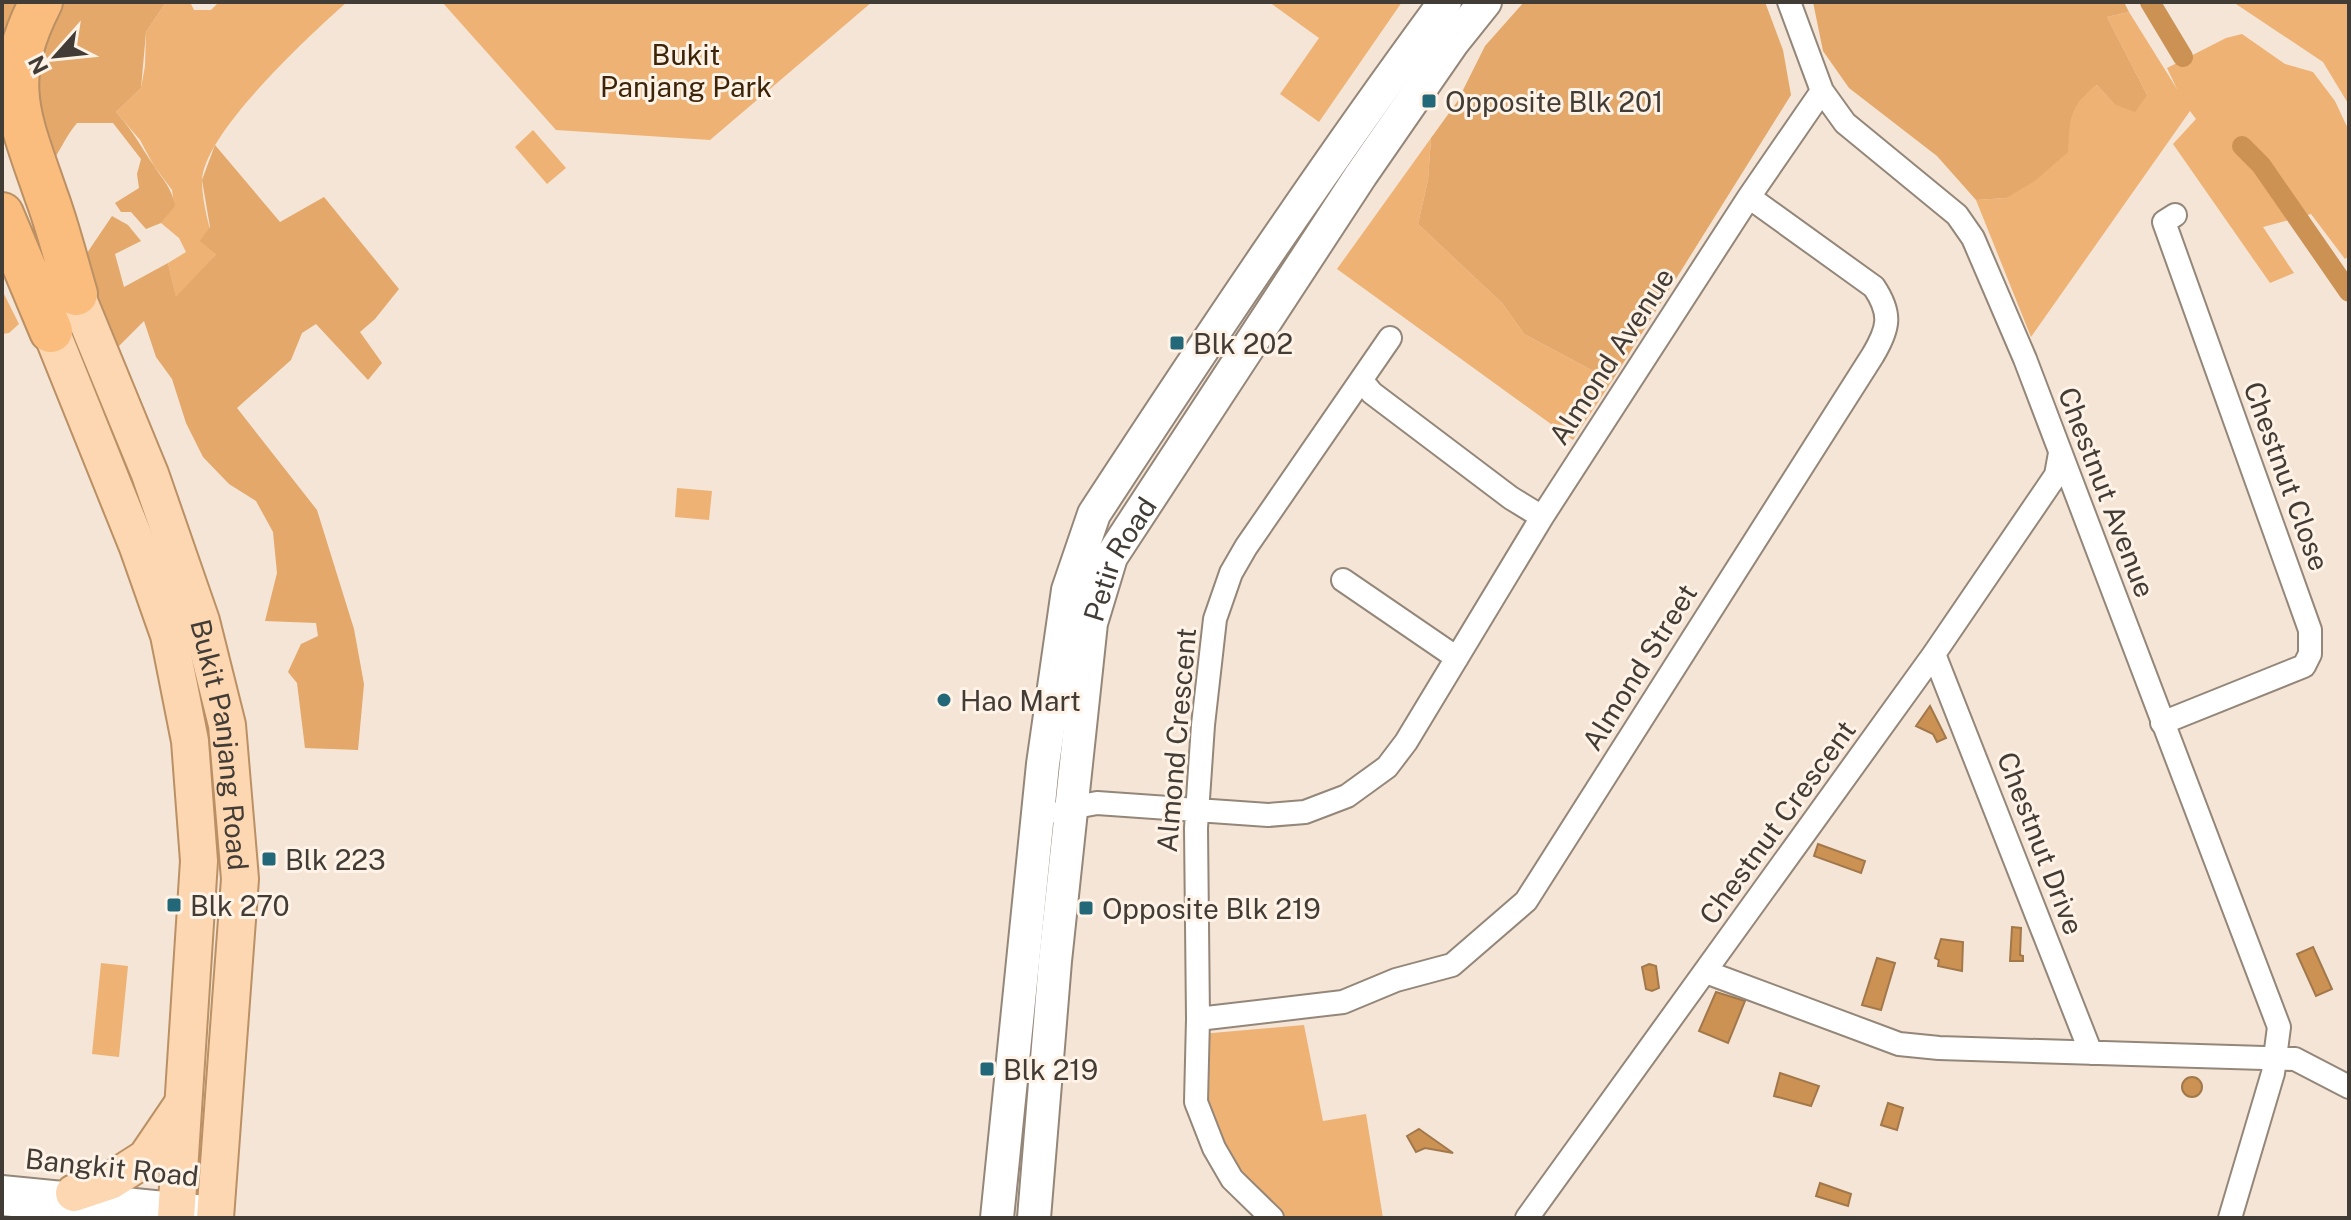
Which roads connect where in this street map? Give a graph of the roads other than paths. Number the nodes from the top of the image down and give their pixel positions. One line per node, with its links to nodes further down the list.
1 (41, 2): 6 (highway)
2 (1445, 2): 12 (main road, Petir Road)
3 (1485, 2): 15 (main road, Petir Road)
4 (1789, 2): 5 (street, Chestnut Avenue)
5 (1822, 91): 7 (street, Almond Avenue); 17 (street, Chestnut Avenue)
6 (9, 131): 11 (highway)
7 (1749, 197): 18 (street, Almond Avenue); 28 (street, Almond Street)
8 (2, 214): 13 (highway)
9 (2175, 215): 22 (street, Chestnut Close)
10 (2, 262): 13 (highway)
11 (76, 294): 39 (main road, Bukit Panjang Road)
12 (1216, 328): 15 (main road); 23 (main road, Petir Road)
13 (51, 331): 32 (main road, Bukit Panjang Road)
14 (1390, 338): 16 (street, Almond Crescent)
15 (1248, 344): 24 (main road, Petir Road)
16 (1362, 381): 18 (street); 25 (street, Almond Crescent)
17 (2060, 452): 20 (street, Chestnut Crescent); 22 (street, Chestnut Avenue)
18 (1542, 517): 21 (street, Almond Avenue)
19 (1343, 580): 21 (street)
20 (1934, 654): 27 (street, Chestnut Crescent); 29 (street, Chestnut Drive)
21 (1457, 658): 25 (street, Almond Avenue)
22 (2162, 723): 30 (street, Chestnut Avenue)
23 (1043, 764): 24 (street); 26 (main road, Petir Road)
24 (1070, 808): 25 (street, Almond Avenue); 26 (street); 34 (main road, Petir Road)
25 (1196, 811): 28 (street, Almond Crescent)
26 (1033, 849): 33 (main road, Petir Road)
27 (1706, 972): 29 (street); 43 (street, Chestnut Crescent)
28 (1198, 1019): 42 (street, Almond Crescent)
29 (2091, 1053): 30 (street)
30 (2277, 1058): 31 (street); 44 (street)
31 (2349, 1087)
32 (183, 1104): 37 (main road); 38 (main road, Bukit Panjang Road)
33 (1007, 1107): 34 (main road); 40 (main road, Petir Road)
34 (1043, 1116): 41 (main road, Petir Road)
35 (2, 1187): 37 (street, Bangkit Road)
36 (2, 1204): 37 (street, Bangkit Road)
37 (81, 1207): 38 (street, Bangkit Road)
38 (168, 1213): 39 (street, Bangkit Road)
39 (216, 1213)
40 (997, 1218)
41 (1034, 1218)
42 (1272, 1218)
43 (1527, 1218)
44 (2230, 1218)

